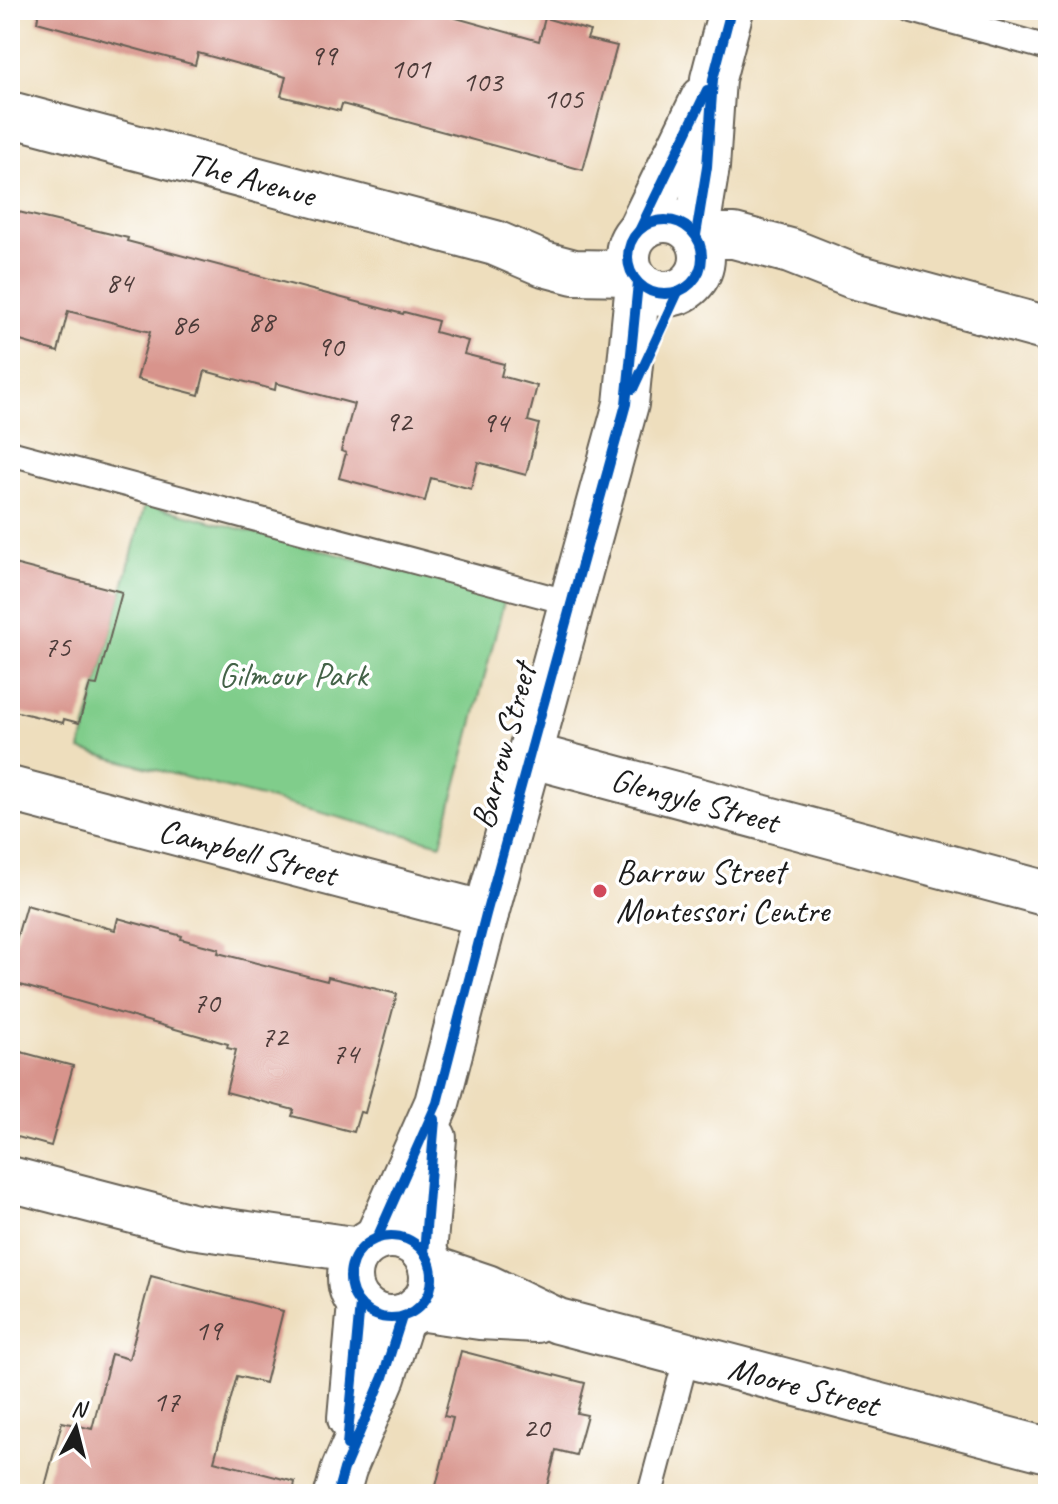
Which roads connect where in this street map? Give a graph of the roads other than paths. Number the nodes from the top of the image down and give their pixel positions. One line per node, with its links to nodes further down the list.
1 (731, 10): 5 (street, Barrow Street)
2 (912, 10): 3 (lane)
3 (1048, 48)
4 (10, 114): 5 (street, The Avenue)
5 (664, 258): 6 (street, The Avenue); 8 (street, Barrow Street)
6 (1048, 329)
7 (10, 453): 8 (lane)
8 (571, 603): 9 (street, Barrow Street)
9 (529, 755): 11 (street, Glengyle Street); 12 (street, Barrow Street)
10 (10, 789): 12 (street, Campbell Street)
11 (1048, 894)
12 (486, 914): 13 (street, Barrow Street)
13 (437, 1103): 15 (street, Barrow Street); 16 (street, Barrow Street)
14 (10, 1179): 15 (street)
15 (362, 1270): 16 (street); 16 (street); 19 (street, Barrow Street)
16 (419, 1286): 17 (street, Moore Street); 19 (street, Barrow Street)
17 (687, 1355): 18 (street, Moore Street); 20 (lane)
18 (1048, 1450)
19 (340, 1481)
20 (650, 1494)

